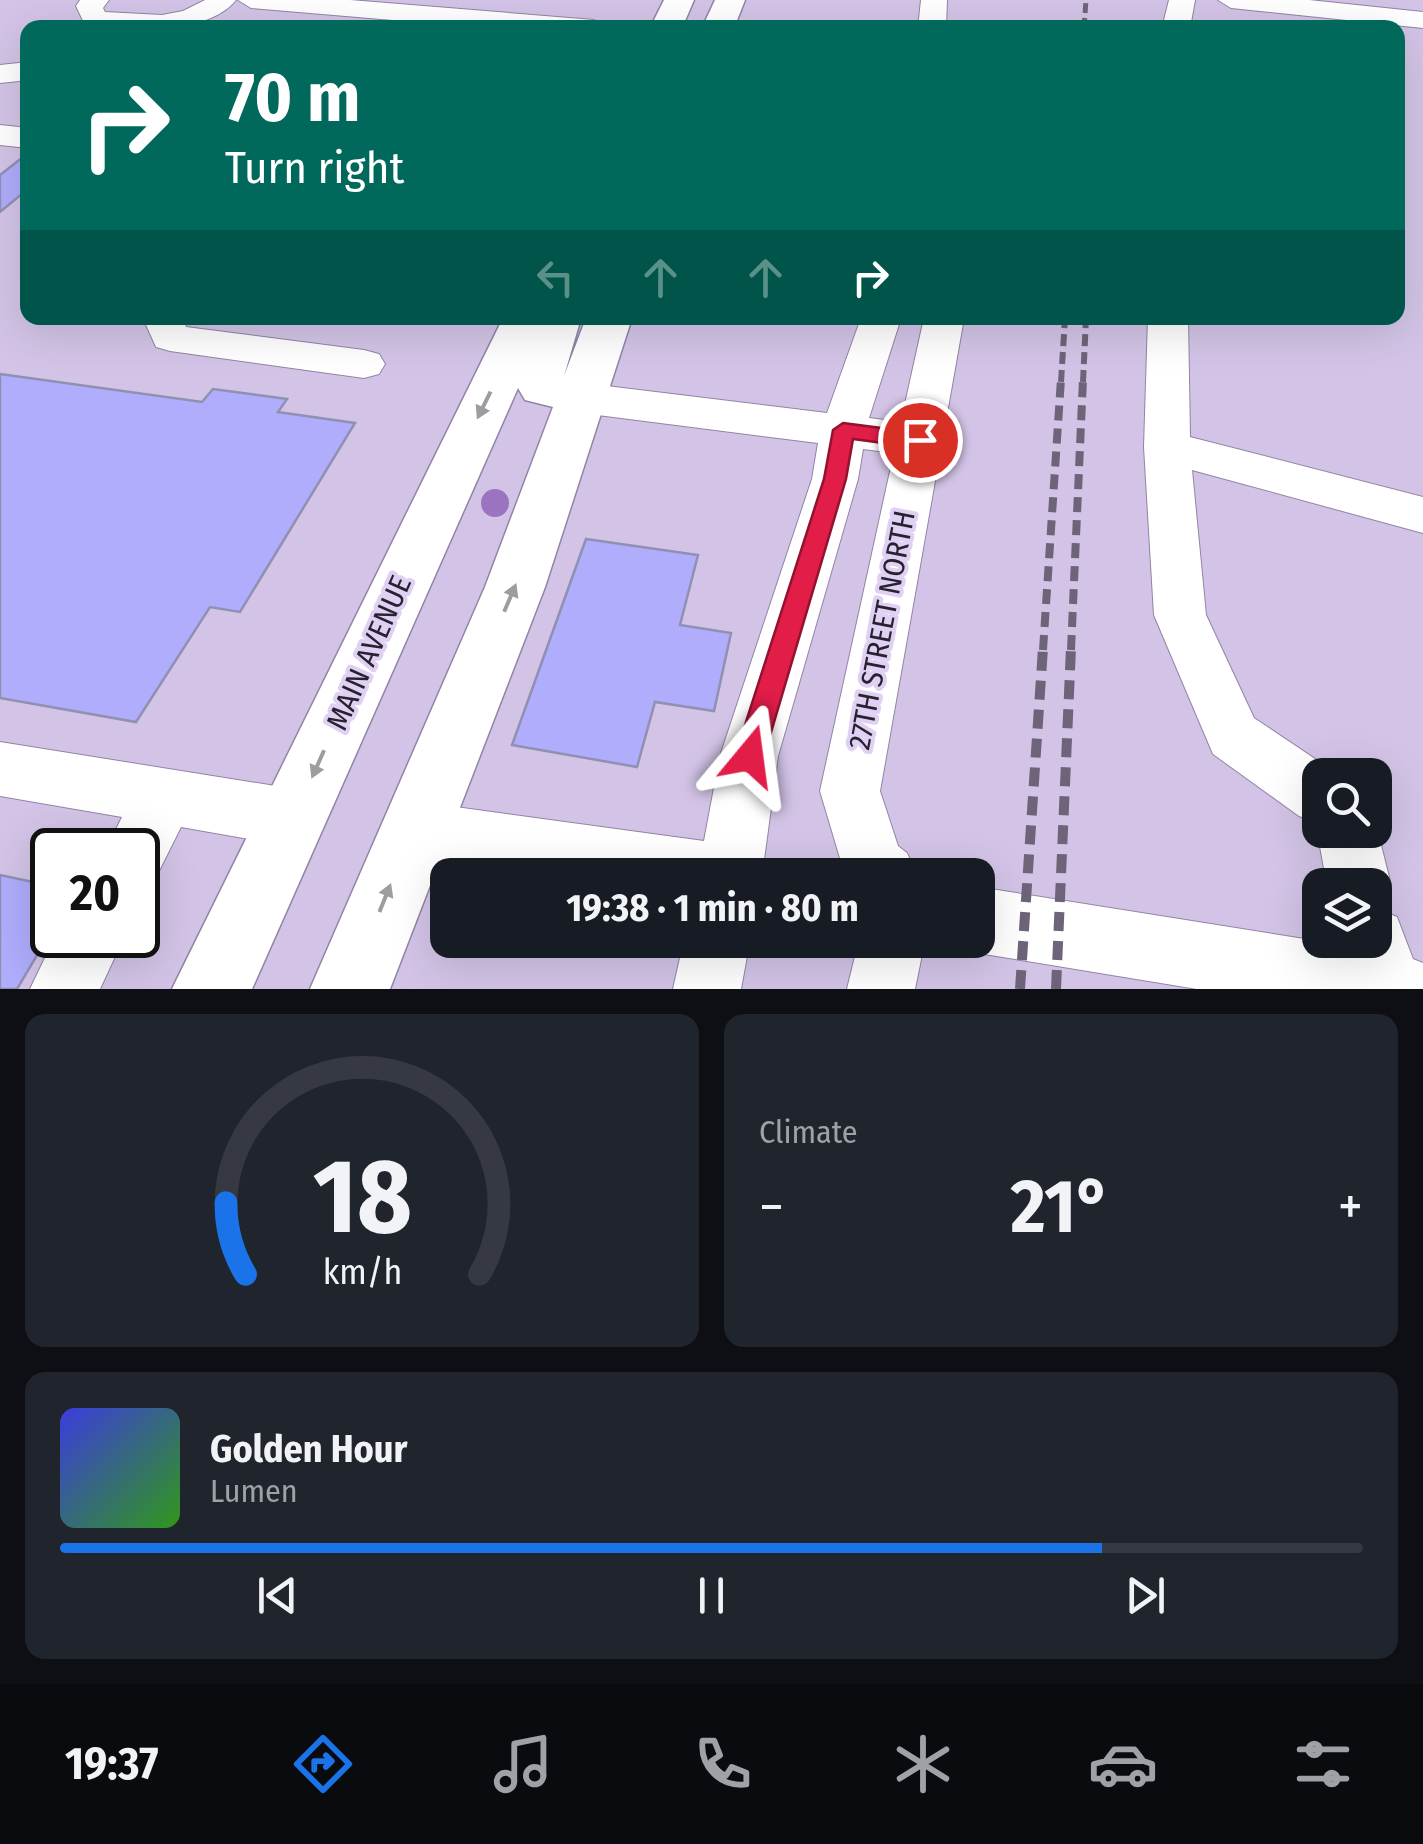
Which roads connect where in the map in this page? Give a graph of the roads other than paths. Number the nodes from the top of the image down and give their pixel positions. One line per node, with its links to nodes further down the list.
1 (96, 0): 7 (street)
2 (223, 0): 8 (street)
3 (251, 0): 5 (street)
4 (1231, 0): 9 (street)
5 (321, 3): 6 (street)
6 (380, 19)
7 (117, 20)
8 (189, 20)
9 (1423, 20)
10 (165, 325): 17 (street)
11 (523, 325): 26 (main road, MAIN AVENUE, one-way to 26)
12 (556, 325): 18 (main road)
13 (606, 325): 18 (main road)
14 (878, 325): 19 (street)
15 (943, 325): 20 (street, 27TH STREET NORTH)
16 (1168, 325): 21 (street)
17 (364, 364)
18 (582, 398): 19 (street); 28 (main road, one-way to 18)
19 (843, 430): 20 (street); 30 (street)
20 (920, 440): 31 (street, 27TH STREET NORTH)
21 (1167, 446): 22 (street); 24 (street)
22 (1423, 515)
23 (0, 769): 25 (street)
24 (1302, 784)
25 (166, 796): 26 (street); 27 (street)
26 (294, 818): 38 (main road, MAIN AVENUE)
27 (149, 828)
28 (412, 830): 29 (street); 39 (main road, one-way to 28)
29 (608, 858)
30 (730, 858)
31 (871, 858)
32 (995, 922): 36 (street)
33 (80, 958): 37 (street)
34 (713, 958): 40 (street)
35 (888, 958): 41 (street)
36 (1388, 972)
37 (64, 989)
38 (212, 989)
39 (350, 989)
40 (707, 989)
41 (881, 989)

